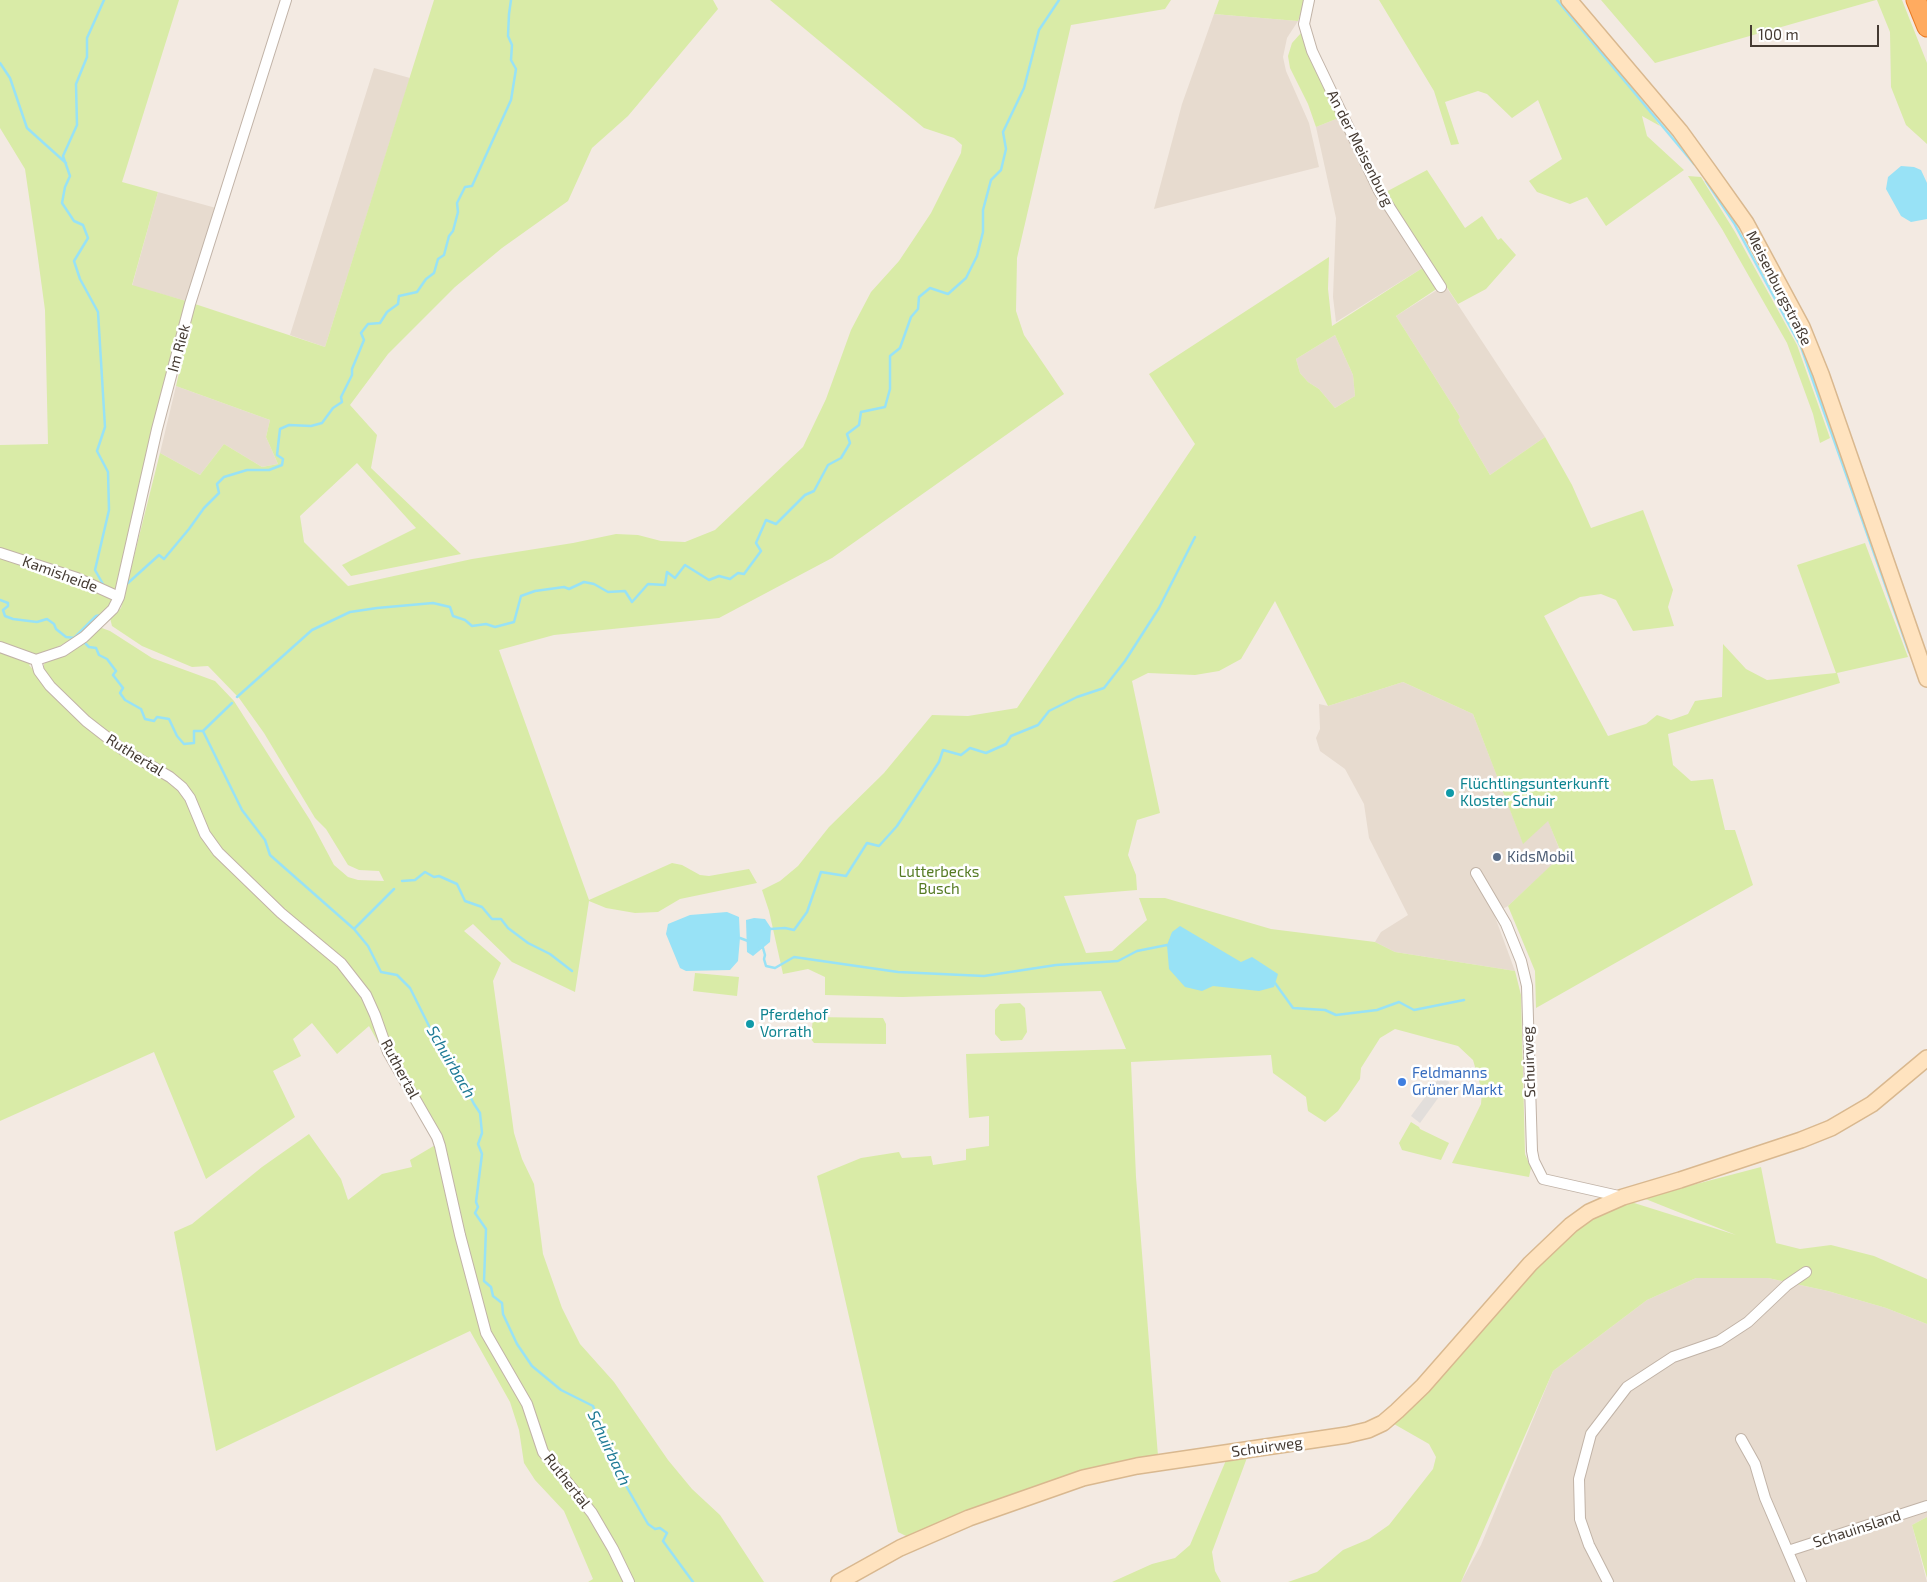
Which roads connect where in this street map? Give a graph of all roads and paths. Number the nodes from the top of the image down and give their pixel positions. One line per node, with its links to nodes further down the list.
1 (286, 0): 8 (street, Im Riek)
2 (1309, 0): 6 (street, An der Meisenburg)
3 (1568, 0): 11 (main road, Meisenburgstraße)
4 (1916, 0): 5 (highway)
5 (1927, 27)
6 (1441, 287)
7 (0, 553): 8 (street, Kamisheide)
8 (119, 597): 10 (street, Im Riek)
9 (0, 647): 10 (street)
10 (36, 660): 19 (street, Ruthertal)
11 (1927, 679)
12 (1476, 872): 14 (street, Schuirweg)
13 (1927, 1058): 14 (main road, Schuirweg)
14 (1623, 1197): 20 (main road, Schuirweg)
15 (1806, 1272): 21 (street)
16 (1741, 1439): 18 (street)
17 (1927, 1506): 18 (street, Schauinsland)
18 (1788, 1551): 22 (street)
19 (629, 1582)
20 (840, 1582)
21 (1608, 1582)
22 (1801, 1582)

